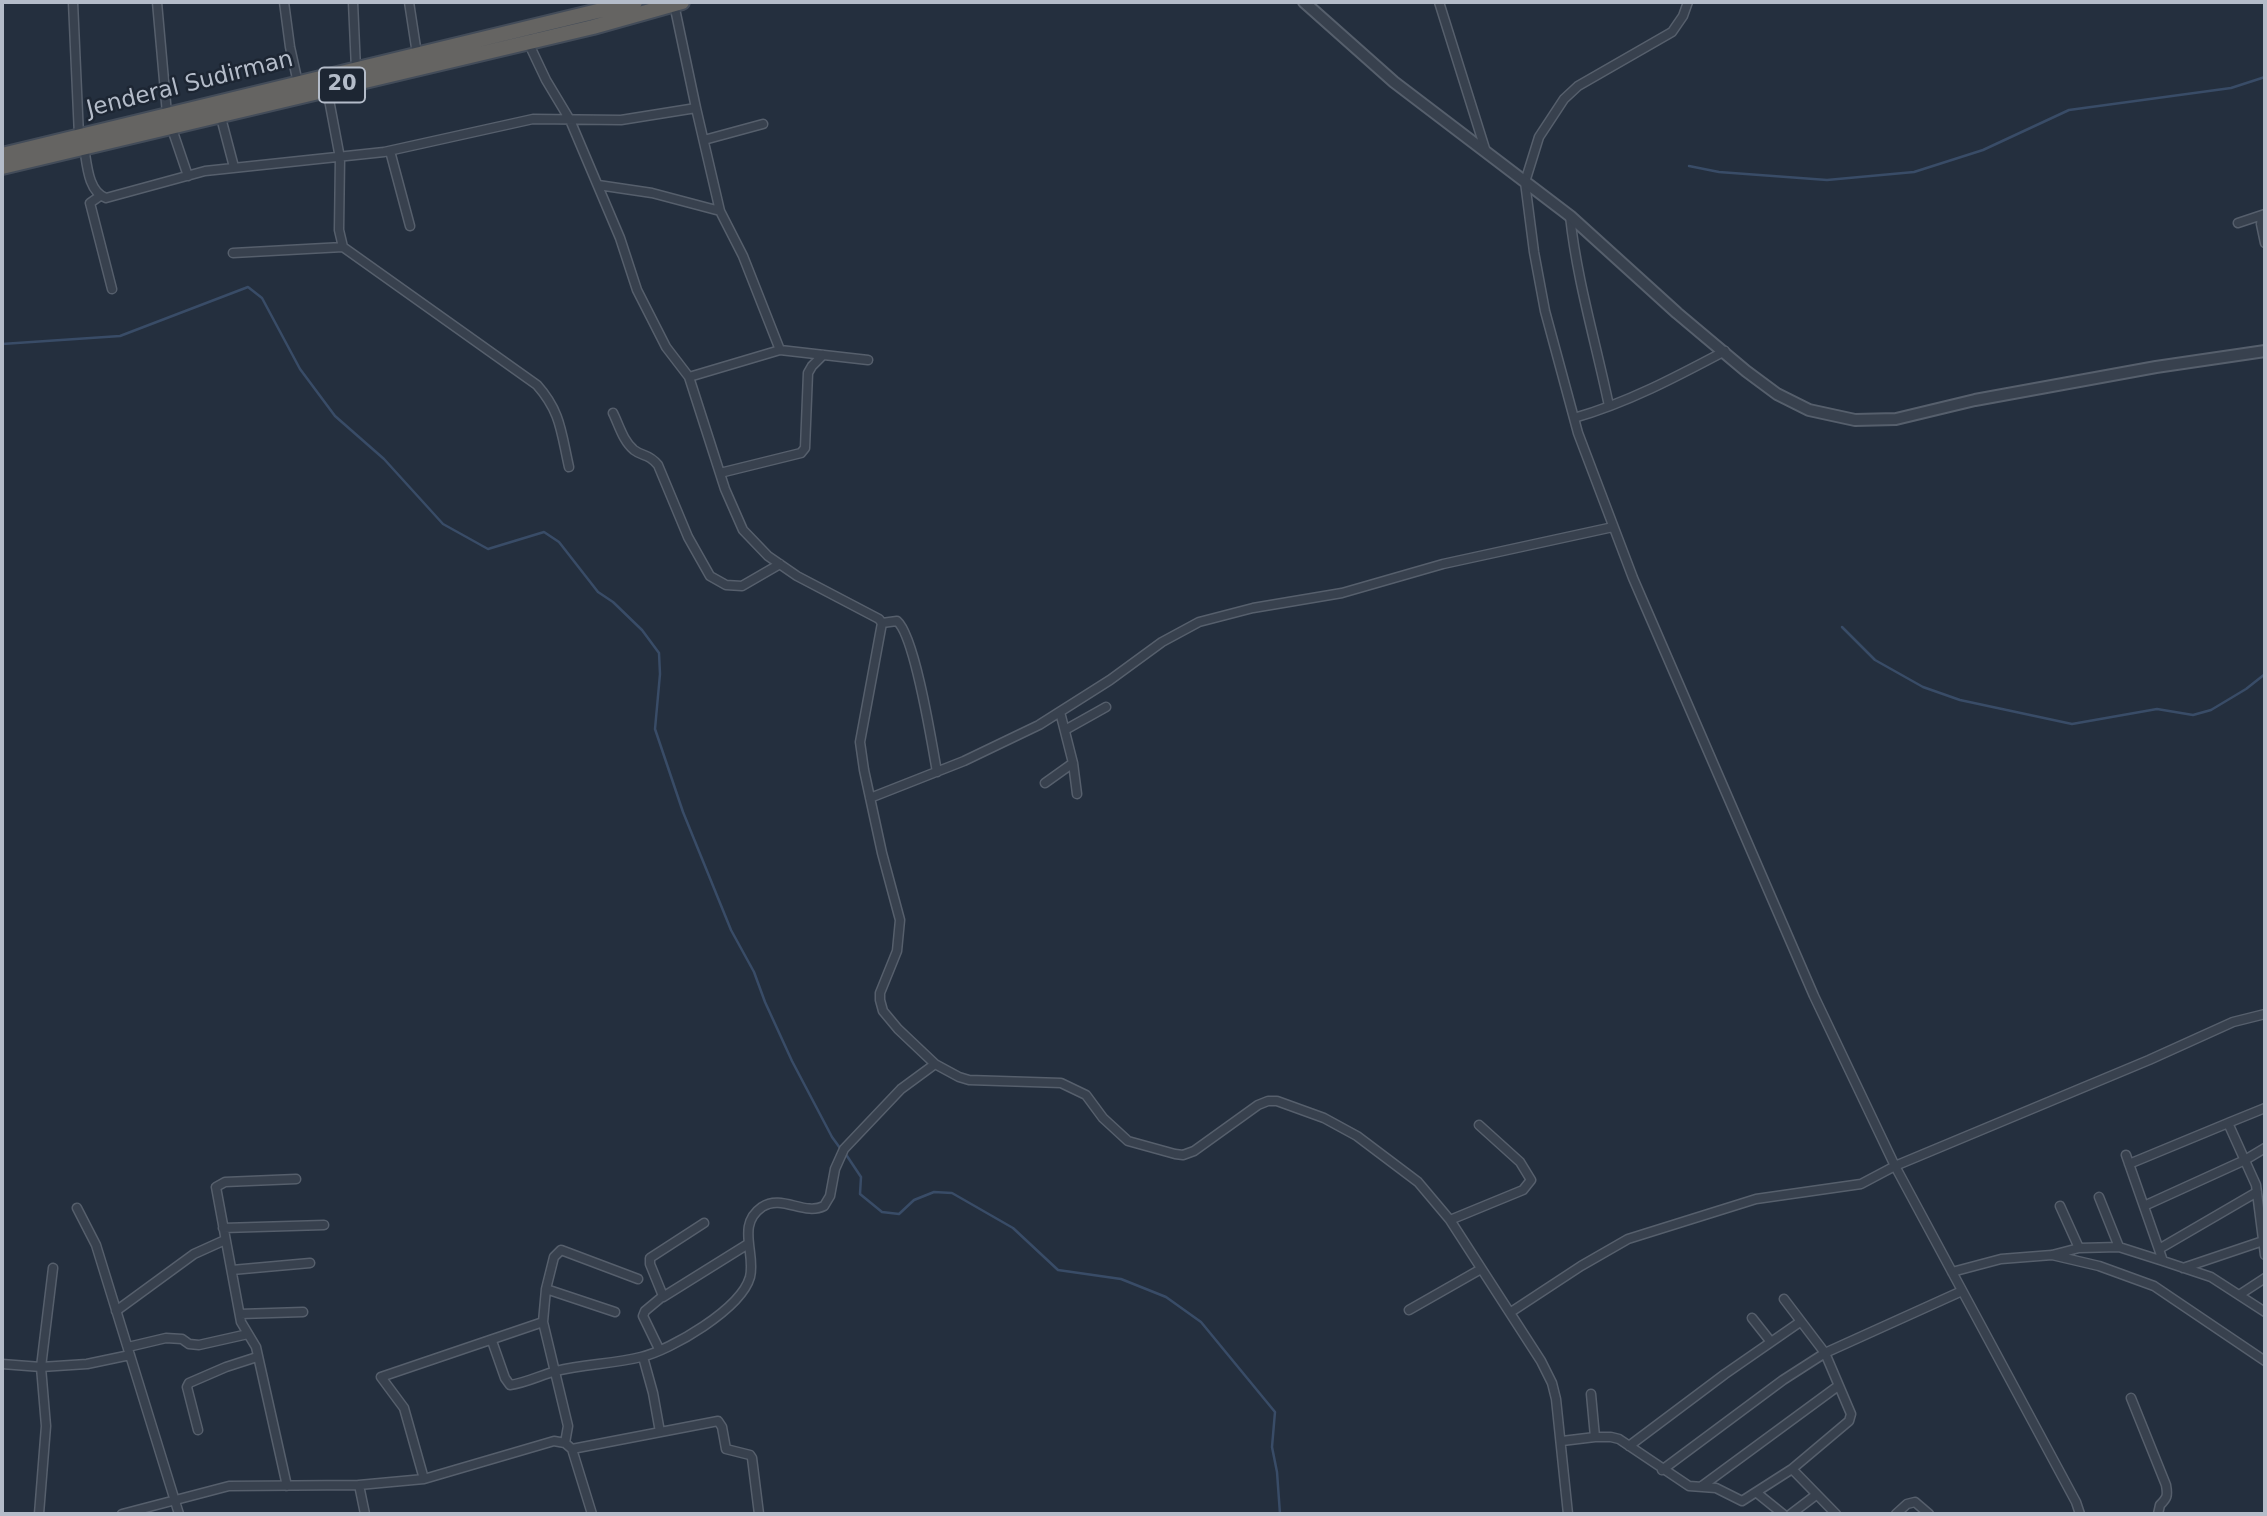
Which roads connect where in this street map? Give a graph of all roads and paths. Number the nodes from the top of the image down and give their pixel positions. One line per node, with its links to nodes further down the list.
1 (74, 2): 22 (street)
2 (157, 2): 18 (street)
3 (284, 2): 14 (street)
4 (353, 2): 13 (street)
5 (409, 2): 12 (street)
6 (635, 2): 12 (highway, Jenderal Sudirman / 20)
7 (1304, 2): 24 (street)
8 (1439, 2): 24 (street)
9 (1688, 2): 30 (street)
10 (678, 3): 11 (highway, 20); 16 (street)
11 (528, 42): 15 (highway, 20); 19 (street)
12 (417, 54): 13 (highway, Jenderal Sudirman / 20)
13 (356, 69): 14 (highway, Jenderal Sudirman / 20)
14 (298, 83): 18 (highway, Jenderal Sudirman / 20)
15 (327, 89): 17 (highway, 20); 26 (street)
16 (696, 108): 19 (street); 21 (street)
17 (219, 114): 18 (highway, 20); 28 (street)
18 (169, 120): 22 (highway, 20); 29 (street)
19 (570, 120): 23 (street); 31 (street)
20 (763, 124): 21 (street)
21 (704, 140): 33 (street)
22 (81, 141): 25 (highway, Jenderal Sudirman / 20); 27 (highway, 20); 32 (street)
23 (390, 151): 26 (street); 37 (street)
24 (1486, 152): 30 (street)
25 (2, 155)
26 (340, 158): 28 (street); 39 (street)
27 (2, 167)
28 (234, 167): 29 (street)
29 (188, 176): 32 (street)
30 (1525, 182): 35 (street); 50 (street)
31 (598, 185): 33 (street); 47 (street)
32 (100, 196): 41 (street)
33 (720, 211): 42 (street)
34 (2264, 215): 36 (street); 38 (street)
35 (1570, 216): 43 (street); 48 (street)
36 (2238, 223)
37 (410, 226)
38 (2265, 243)
39 (343, 247): 40 (street); 51 (street)
40 (233, 253)
41 (113, 289)
42 (780, 349): 45 (street); 47 (street)
43 (1725, 351): 44 (street); 48 (street)
44 (2265, 351)
45 (823, 355): 46 (street); 52 (street)
46 (867, 360)
47 (690, 377): 52 (street)
48 (1609, 407): 50 (street)
49 (613, 413): 54 (street)
50 (1574, 418): 53 (street)
51 (569, 467)
52 (720, 472): 54 (street)
53 (1614, 527): 57 (street); 72 (street)
54 (780, 564): 55 (street)
55 (882, 623): 60 (street); 63 (street)
56 (1106, 706): 58 (street)
57 (1060, 712): 58 (street); 60 (street)
58 (1065, 730): 59 (street)
59 (1073, 763): 61 (street); 62 (street)
60 (937, 772): 63 (street)
61 (1045, 783)
62 (1077, 794)
63 (870, 798): 65 (street)
64 (2265, 1014): 72 (street)
65 (935, 1064): 79 (street); 86 (street)
66 (2265, 1108): 68 (street)
67 (2251, 1114): 68 (street)
68 (2228, 1123): 71 (street); 77 (street)
69 (1479, 1125): 79 (street)
70 (2265, 1148): 71 (street)
71 (2245, 1160): 74 (street); 77 (street)
72 (1895, 1166): 98 (street); 110 (street)
73 (296, 1179): 82 (street)
74 (2259, 1188): 83 (street); 89 (street)
75 (2099, 1197): 87 (street)
76 (2060, 1206): 88 (street)
77 (2144, 1206): 89 (street)
78 (77, 1208): 107 (street)
79 (1450, 1220): 96 (street)
80 (704, 1223): 104 (street)
81 (324, 1225): 82 (street)
82 (223, 1228): 84 (street)
83 (2263, 1228): 85 (street)
84 (225, 1240): 97 (street); 107 (street)
85 (2263, 1241): 91 (street); 95 (street)
86 (748, 1244): 104 (street); 119 (street)
87 (2119, 1247): 88 (street); 92 (street)
88 (2079, 1248): 90 (street)
89 (2159, 1249): 92 (street)
90 (2052, 1255): 98 (street); 124 (street)
91 (2265, 1255)
92 (2163, 1261): 95 (street)
93 (310, 1263): 97 (street)
94 (53, 1268): 126 (street)
95 (2183, 1268): 103 (street)
96 (1481, 1269): 106 (street); 110 (street)
97 (232, 1270): 112 (street)
98 (1952, 1272): 102 (street)
99 (2265, 1278): 103 (street)
100 (638, 1279): 101 (street)
101 (546, 1289): 109 (street); 114 (street)
102 (1962, 1291): 121 (street); 158 (street)
103 (2239, 1295): 111 (street)
104 (663, 1297): 119 (street)
105 (1784, 1298): 115 (street)
106 (1409, 1310)
107 (116, 1311): 120 (street)
108 (303, 1312): 112 (street)
109 (615, 1312)
110 (1511, 1312): 134 (street)
111 (2265, 1312)
112 (240, 1314): 116 (street)
113 (1752, 1318): 118 (street)
114 (543, 1322): 117 (street); 127 (street)
115 (1800, 1322): 118 (street); 121 (street)
116 (248, 1334): 120 (street); 122 (street)
117 (492, 1341): 127 (street); 139 (street)
118 (1771, 1342): 136 (street)
119 (659, 1349): 123 (street)
120 (129, 1351): 126 (street); 145 (street)
121 (1825, 1353): 128 (street); 138 (street)
122 (257, 1357): 131 (street); 141 (street)
123 (643, 1357): 127 (street); 132 (street)
124 (2265, 1361)
125 (2, 1364): 126 (street)
126 (41, 1367): 146 (street)
127 (556, 1371): 135 (street)
128 (1838, 1386): 137 (street); 142 (street)
129 (1591, 1394): 133 (street)
130 (2131, 1398): 159 (street)
131 (198, 1430)
132 (660, 1432): 135 (street); 151 (street)
133 (1595, 1437): 134 (street); 136 (street)
134 (1562, 1441): 152 (street)
135 (569, 1446): 139 (street); 150 (street)
136 (1629, 1446): 138 (street)
137 (1792, 1469): 143 (street); 144 (street)
138 (1662, 1470): 142 (street)
139 (424, 1479): 140 (street)
140 (359, 1485): 141 (street); 149 (street)
141 (287, 1486): 145 (street)
142 (1700, 1488): 143 (street)
143 (1756, 1493): 153 (street)
144 (1816, 1495): 154 (street); 155 (street)
145 (176, 1502): 147 (street); 148 (street)
146 (39, 1514)
147 (122, 1514)
148 (178, 1514)
149 (365, 1514)
150 (592, 1514)
151 (759, 1514)
152 (1568, 1514)
153 (1783, 1514)
154 (1791, 1514)
155 (1836, 1514)
156 (1896, 1514): 157 (street)
157 (1929, 1514)
158 (2080, 1514)
159 (2158, 1514)

